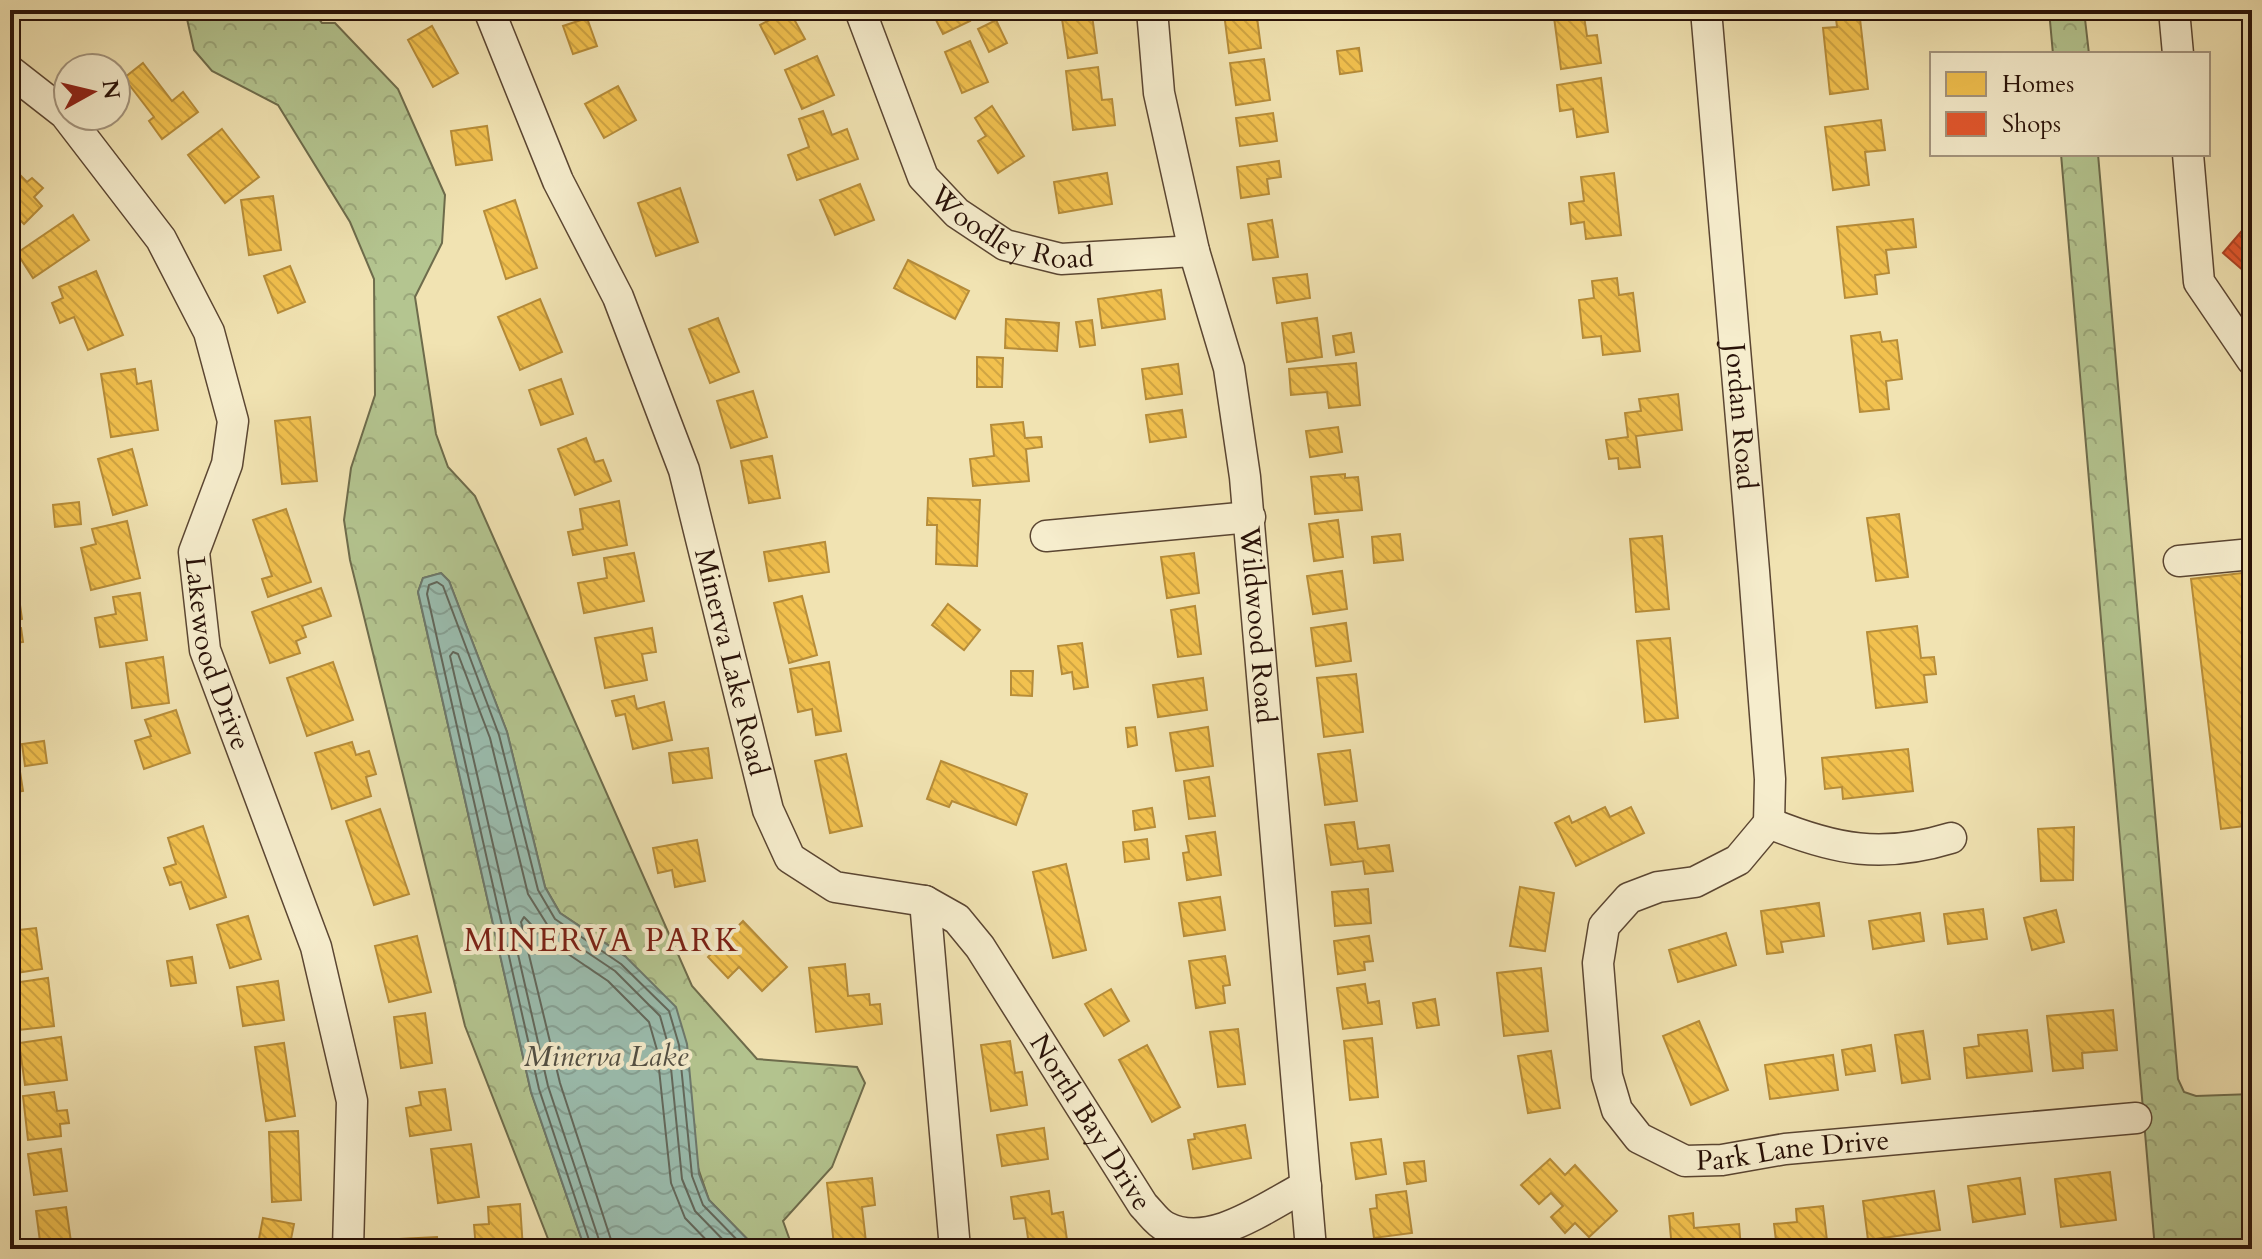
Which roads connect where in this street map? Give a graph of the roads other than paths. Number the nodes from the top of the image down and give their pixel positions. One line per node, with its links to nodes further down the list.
1 (489, 10): 17 (street, Minerva Lake Road)
2 (860, 10): 9 (street, Woodley Road)
3 (1152, 10): 9 (street, Wildwood Road)
4 (1706, 10): 15 (street, Jordan Road)
5 (2174, 10): 6 (street)
6 (2178, 52)
7 (10, 71): 20 (street, Lakewood Drive)
8 (2188, 156): 10 (street)
9 (1194, 251): 11 (street, Wildwood Road)
10 (2252, 360)
11 (1250, 517): 12 (street); 19 (street, Wildwood Road)
12 (1046, 536)
13 (2252, 554): 14 (street)
14 (2179, 561)
15 (1769, 823): 16 (street); 18 (street, Park Lane Drive)
16 (1951, 838)
17 (925, 901): 19 (street, North Bay Drive); 21 (street)
18 (2136, 1118)
19 (1306, 1186): 22 (street, Wildwood Road)
20 (348, 1249)
21 (955, 1249)
22 (1311, 1249)

